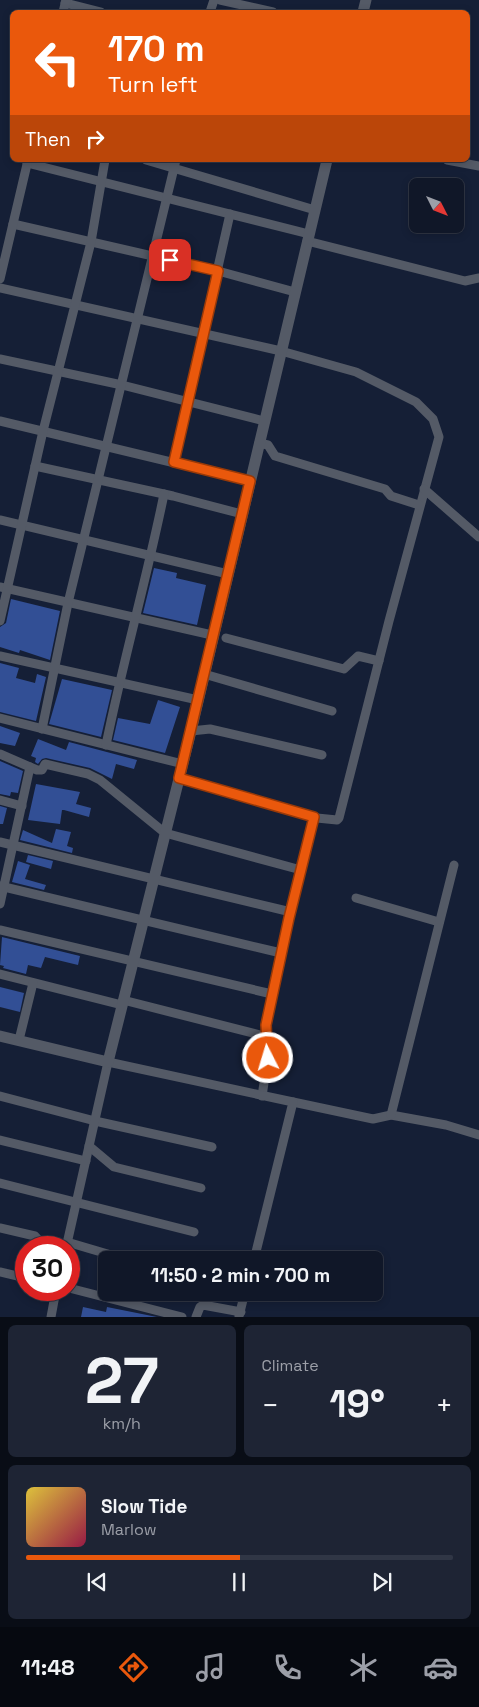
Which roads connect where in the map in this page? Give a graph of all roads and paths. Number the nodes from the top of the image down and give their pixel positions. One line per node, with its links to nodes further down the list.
1 (220, 0): 4 (street)
2 (66, 1): 3 (street)
3 (95, 10)
4 (264, 10)
5 (28, 162): 12 (street); 16 (street)
6 (105, 162): 12 (street)
7 (161, 162): 10 (street)
8 (327, 162): 14 (street)
9 (458, 162): 11 (street)
10 (176, 164): 13 (street); 14 (street)
11 (479, 166)
12 (101, 182): 13 (street); 18 (street)
13 (168, 198): 15 (street); 20 (street)
14 (315, 210): 17 (street)
15 (230, 214): 17 (street); 21 (street)
16 (13, 224): 18 (street); 19 (street)
17 (308, 238): 22 (street); 25 (street)
18 (91, 242): 20 (street); 26 (street)
19 (3, 251): 23 (street)
20 (154, 256): 21 (street); 27 (street)
21 (218, 271): 25 (street); 28 (street)
22 (479, 278)
23 (0, 279)
24 (0, 288): 26 (street)
25 (295, 292): 29 (street)
26 (75, 306): 27 (street); 31 (street)
27 (138, 320): 28 (street); 32 (street)
28 (203, 334): 29 (street); 33 (street)
29 (281, 352): 35 (street); 43 (street)
30 (0, 359): 31 (street)
31 (58, 372): 32 (street); 36 (street)
32 (122, 385): 33 (street); 38 (street)
33 (188, 402): 35 (street); 39 (street)
34 (0, 421): 36 (street)
35 (264, 421): 37 (street)
36 (43, 431): 38 (street); 40 (street)
37 (259, 443): 42 (street); 45 (street)
38 (108, 446): 39 (street); 41 (street)
39 (174, 462): 42 (street)
40 (36, 466): 41 (street); 48 (street)
41 (99, 480): 44 (street); 50 (street)
42 (250, 481): 46 (street)
43 (424, 489): 45 (street); 49 (street)
44 (164, 494): 46 (street); 51 (street)
45 (420, 505): 60 (street)
46 (242, 514): 52 (street)
47 (0, 520): 48 (street)
48 (22, 526): 50 (street); 53 (street)
49 (479, 538)
50 (84, 540): 51 (street); 54 (street)
51 (152, 556): 52 (street); 55 (street)
52 (228, 574): 57 (street)
53 (4, 588): 54 (street); 56 (street)
54 (68, 603): 55 (street); 61 (street)
55 (136, 618): 57 (street); 63 (street)
56 (0, 621)
57 (212, 635): 62 (street)
58 (226, 638): 60 (street)
59 (0, 656): 61 (street)
60 (379, 662): 77 (street)
61 (55, 669): 63 (street); 67 (street)
62 (204, 674): 64 (street); 65 (street)
63 (118, 682): 64 (street); 69 (street)
64 (198, 700): 68 (street)
65 (332, 710)
66 (0, 718): 67 (street)
67 (42, 729): 69 (street)
68 (191, 731): 71 (street); 72 (street)
69 (106, 745): 72 (street)
70 (0, 754): 73 (street)
71 (322, 755)
72 (182, 764): 74 (street)
73 (30, 767): 76 (street); 78 (street)
74 (179, 778): 77 (street); 78 (street)
75 (0, 800): 76 (street)
76 (22, 806): 80 (street)
77 (314, 817): 82 (street)
78 (165, 833): 82 (street); 83 (street)
79 (0, 842): 80 (street)
80 (14, 845): 83 (street); 84 (street)
81 (454, 865): 89 (street)
82 (301, 870): 87 (street)
83 (154, 878): 87 (street); 88 (street)
84 (2, 886): 86 (street); 88 (street)
85 (356, 898): 89 (street)
86 (0, 904)
87 (290, 912): 91 (street)
88 (143, 920): 91 (street); 92 (street)
89 (439, 922): 104 (street)
90 (0, 930): 92 (street)
91 (282, 953): 95 (street)
92 (133, 960): 95 (street); 96 (street)
93 (0, 974): 94 (street)
94 (34, 983): 96 (street); 99 (street)
95 (272, 994): 98 (street)
96 (122, 1002): 98 (street); 100 (street)
97 (0, 1036): 99 (street)
98 (268, 1037): 102 (street)
99 (18, 1040): 100 (street)
100 (108, 1062): 102 (street); 105 (street)
101 (0, 1096): 105 (street)
102 (262, 1096): 103 (street)
103 (293, 1102): 104 (street); 119 (street)
104 (391, 1115): 106 (street)
105 (95, 1121): 108 (street); 109 (street)
106 (479, 1136)
107 (0, 1140): 110 (street)
108 (89, 1146): 110 (street); 112 (street)
109 (212, 1147)
110 (86, 1161): 113 (street)
111 (0, 1184): 113 (street)
112 (201, 1188)
113 (76, 1203): 115 (street); 117 (street)
114 (0, 1228): 116 (street)
115 (194, 1232)
116 (35, 1236)
117 (69, 1236)
118 (80, 1248): 120 (street)
119 (256, 1251)
120 (98, 1253)
121 (0, 1272): 122 (street)
122 (15, 1275)
123 (80, 1291): 128 (street)
124 (54, 1301): 127 (street)
125 (244, 1301): 126 (street)
126 (240, 1315): 129 (street)
127 (50, 1317)
128 (182, 1317)
129 (196, 1317)

